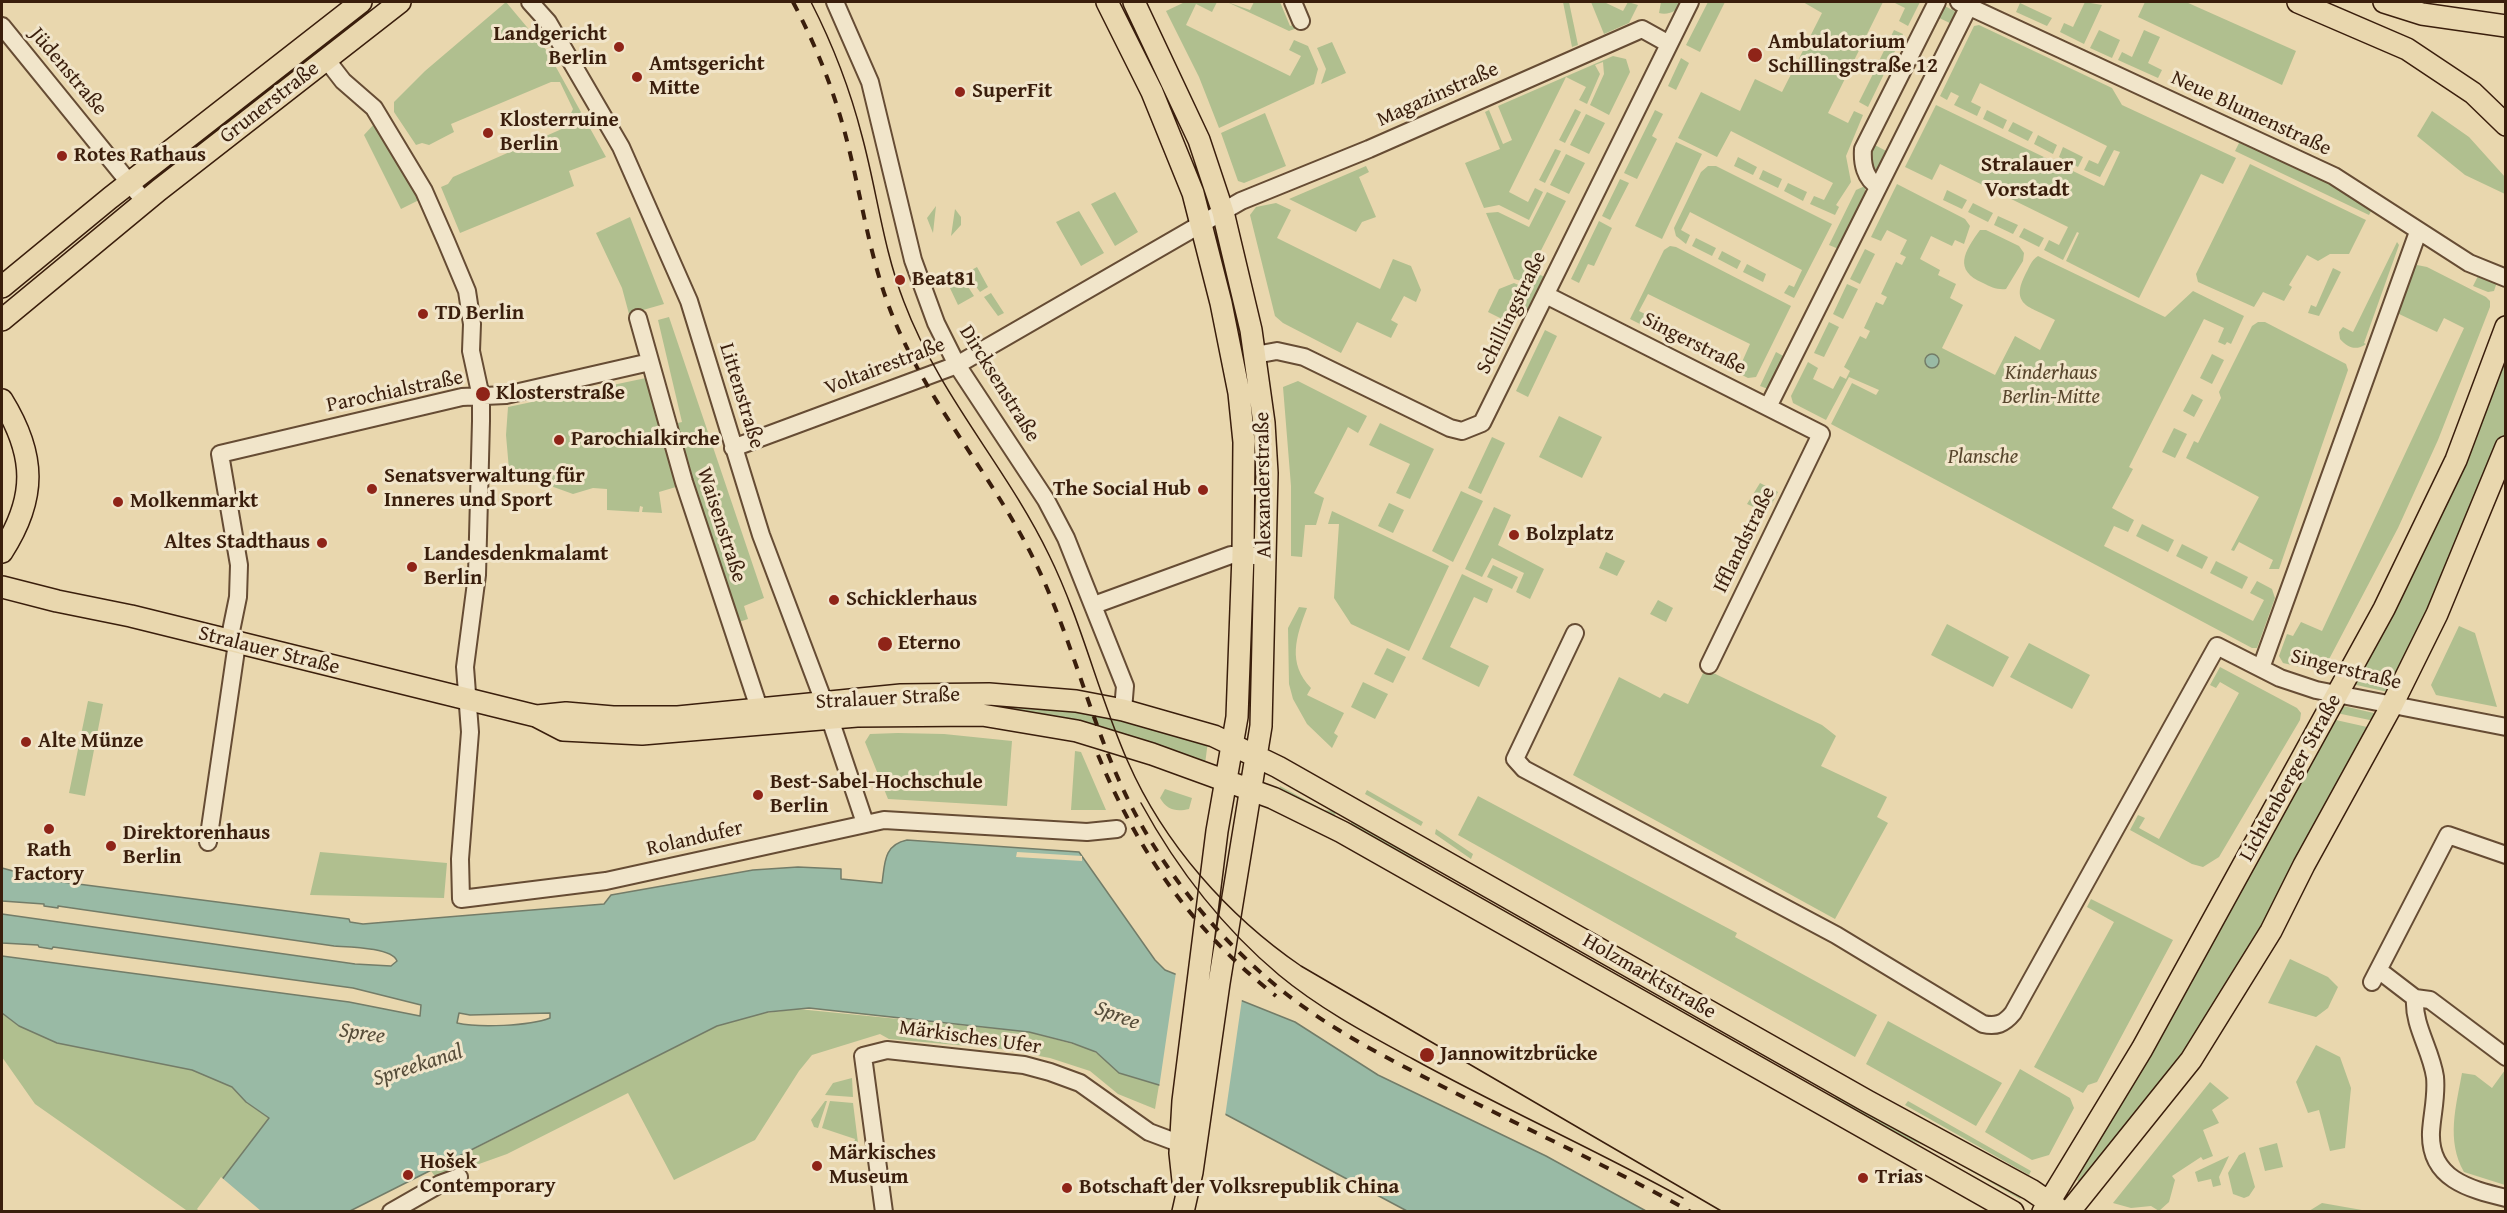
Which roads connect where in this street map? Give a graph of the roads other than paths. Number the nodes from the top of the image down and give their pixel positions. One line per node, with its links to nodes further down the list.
1 (361, 2): 19 (main road, Grunerstraße)
2 (400, 2): 17 (main road, Grunerstraße)
3 (530, 2): 39 (street, Littenstraße)
4 (835, 2): 33 (street, Dircksenstraße)
5 (1107, 2): 23 (main road, Alexanderstraße)
6 (1134, 2): 22 (main road, Alexanderstraße)
7 (1293, 2): 13 (street)
8 (1690, 2): 16 (street, Schillingstraße)
9 (1937, 2): 20 (street)
10 (2298, 2): 18 (main road)
11 (2384, 2): 14 (main road)
12 (1964, 4): 20 (street, Neue Blumenstraße); 24 (street, Neue Blumenstraße)
13 (1301, 21)
14 (2504, 25)
15 (2, 26): 19 (street, Jüdenstraße)
16 (1669, 44): 22 (street, Magazinstraße); 27 (street, Schillingstraße)
17 (326, 59): 21 (main road, Grunerstraße); 34 (street)
18 (2505, 125)
19 (130, 182): 21 (street, Jüdenstraße); 26 (main road, Grunerstraße)
20 (1878, 186): 36 (street, Neue Blumenstraße)
21 (145, 202): 29 (main road, Grunerstraße)
22 (1223, 212): 23 (street, Voltairestraße); 31 (main road, Alexanderstraße)
23 (1202, 225): 33 (street, Voltairestraße); 41 (main road, Alexanderstraße)
24 (2418, 232): 25 (street, Neue Blumenstraße); 48 (street)
25 (2505, 278)
26 (2, 287)
27 (1546, 295): 31 (street, Schillingstraße); 36 (street, Singerstraße)
28 (638, 318): 32 (street, Waisenstraße)
29 (2, 320)
30 (2505, 327): 49 (main road, Lichtenberger Straße)
31 (1255, 355): 42 (main road, Alexanderstraße)
32 (650, 362): 34 (street, Parochialstraße); 52 (street, Waisenstraße)
33 (957, 365): 39 (street, Voltairestraße); 44 (street, Dircksenstraße)
34 (481, 397): 46 (street, Parochialstraße); 50 (street)
35 (5, 406): 40 (main road)
36 (1768, 407): 37 (street, Singerstraße)
37 (1821, 434): 47 (street, Ifflandstraße)
38 (2505, 447): 51 (main road)
39 (733, 448): 53 (street, Littenstraße)
40 (2, 552)
41 (1243, 555): 42 (street); 44 (street); 57 (main road, Alexanderstraße)
42 (1266, 556): 58 (main road, Alexanderstraße)
43 (2, 587): 46 (main road, Stralauer Straße)
44 (1094, 604): 54 (street, Dircksenstraße)
45 (1575, 633): 48 (street, Singerstraße)
46 (233, 642): 50 (main road, Stralauer Straße); 63 (street)
47 (1708, 665)
48 (2261, 668): 49 (street, Singerstraße)
49 (2337, 694): 51 (street, Singerstraße); 71 (main road, Lichtenberger Straße)
50 (469, 700): 55 (main road, Stralauer Straße); 61 (street, Rolandufer)
51 (2392, 705): 56 (street, Singerstraße); 76 (main road)
52 (759, 708): 53 (main road, Stralauer Straße); 55 (main road, Stralauer Straße)
53 (827, 710): 54 (main road, Stralauer Straße); 55 (main road, Stralauer Straße); 59 (main road, Stralauer Straße); 61 (street, Littenstraße)
54 (1123, 710): 57 (main road, Stralauer Straße)
55 (536, 716)
56 (2505, 727)
57 (1234, 744): 58 (main road, Holzmarktstraße); 59 (main road, Alexanderstraße)
58 (1257, 757): 60 (main road, Alexanderstraße); 71 (main road, Holzmarktstraße)
59 (1227, 781): 60 (main road, Holzmarktstraße); 67 (main road, Alexanderstraße)
60 (1251, 789): 67 (main road, Alexanderstraße); 75 (main road, Holzmarktstraße)
61 (865, 824): 62 (street, Rolandufer)
62 (1116, 829)
63 (208, 842)
64 (2505, 855): 65 (street)
65 (2415, 998): 66 (street); 70 (street)
66 (2505, 1057)
67 (1191, 1116): 68 (main road)
68 (1189, 1142): 72 (main road); 74 (street, Märkisches Ufer)
69 (459, 1177): 73 (street)
70 (2505, 1198)
71 (2052, 1208)
72 (1184, 1209)
73 (391, 1212)
74 (884, 1212)
75 (2013, 1212)
76 (2069, 1212)

